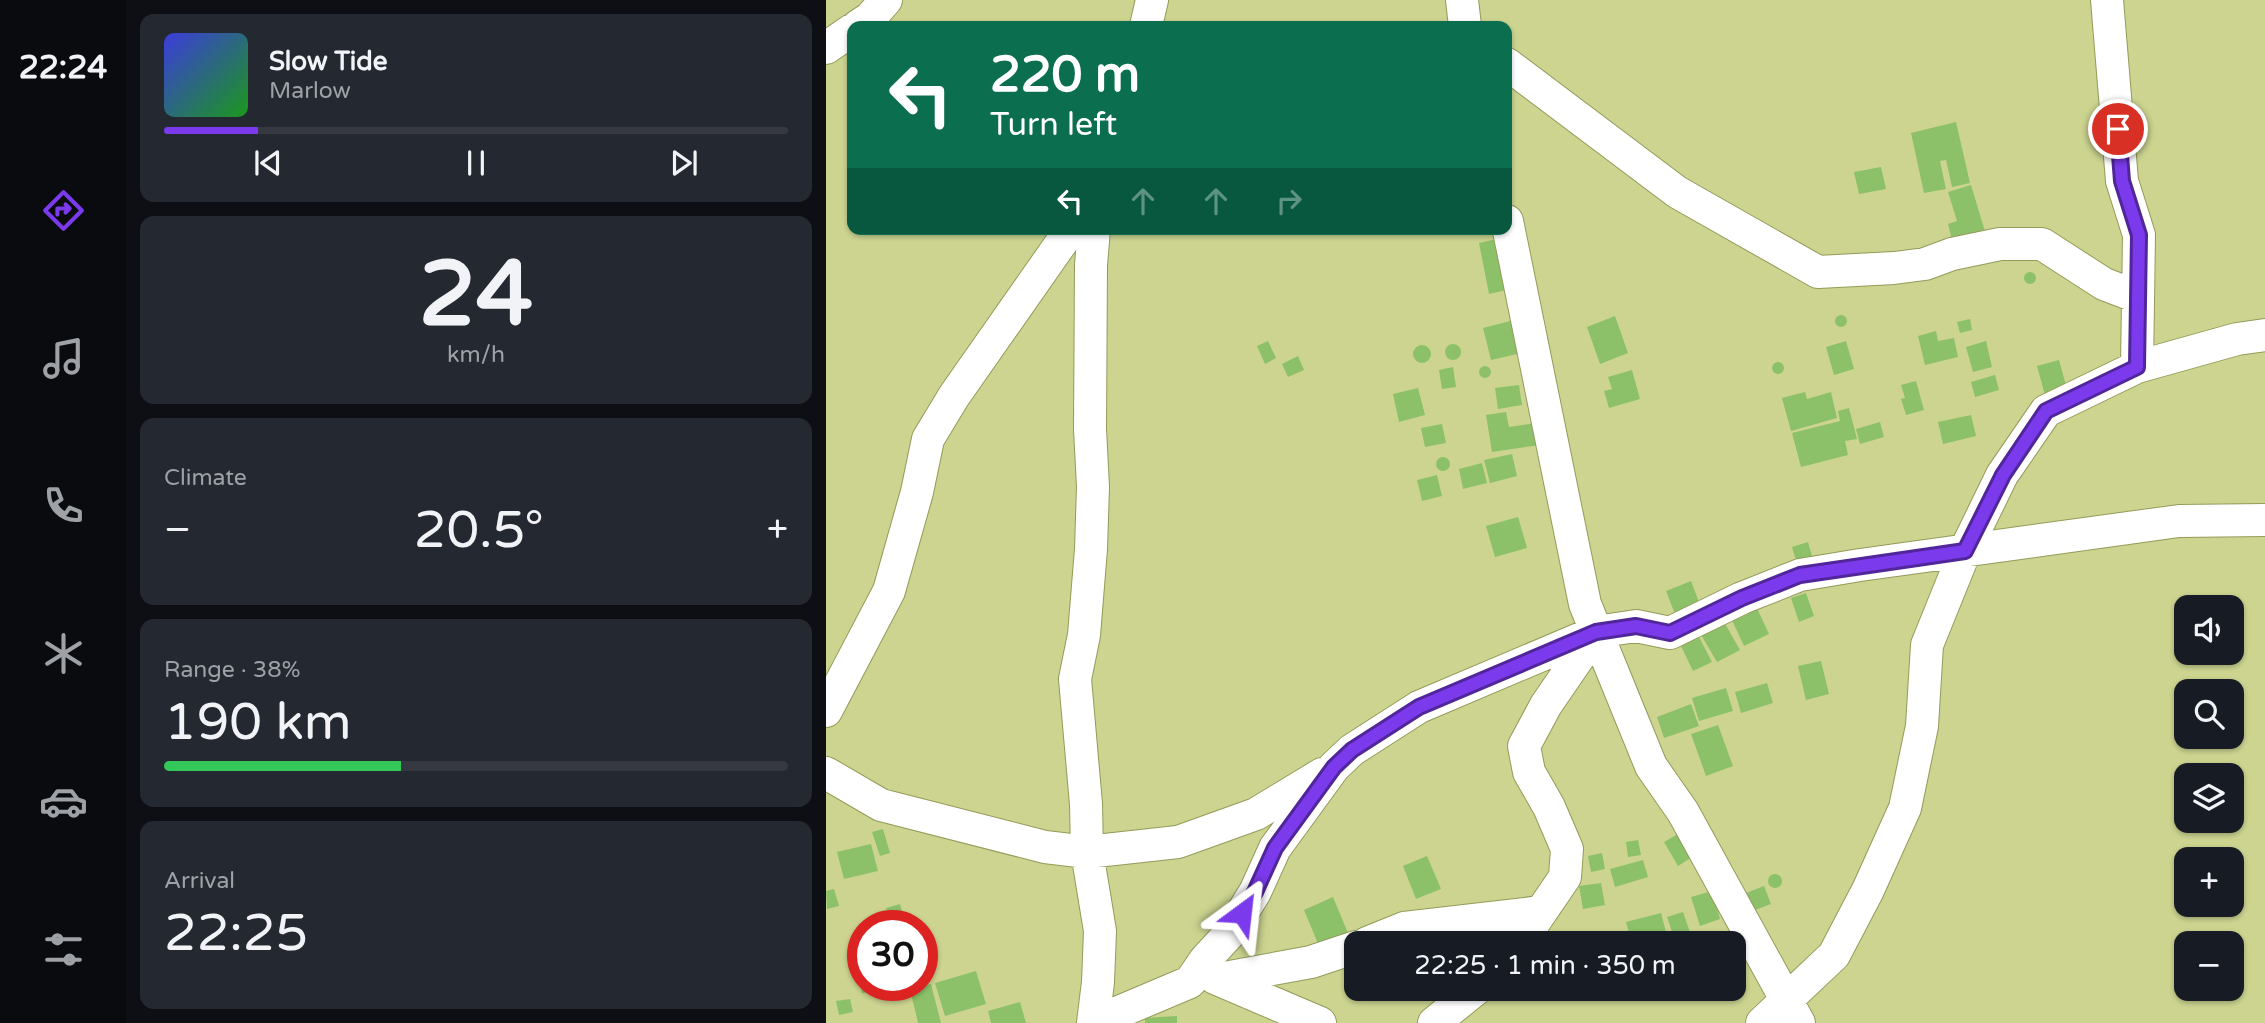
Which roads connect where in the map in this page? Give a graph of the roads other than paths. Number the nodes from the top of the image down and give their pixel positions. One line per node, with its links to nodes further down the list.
1 (886, 0): 5 (street)
2 (1152, 0): 6 (street)
3 (1462, 0): 7 (street)
4 (2107, 0): 14 (street)
5 (866, 21)
6 (1147, 21)
7 (1464, 21)
8 (847, 33): 9 (street)
9 (826, 48)
10 (1512, 68): 14 (street)
11 (1067, 235): 20 (street)
12 (1094, 235): 23 (street)
13 (1510, 235): 19 (street)
14 (2138, 297): 16 (street)
15 (2265, 335): 16 (street)
16 (2137, 367): 18 (street)
17 (2265, 520): 18 (street)
18 (1965, 551): 19 (street); 30 (street)
19 (1596, 632): 21 (street); 24 (street); 30 (street)
20 (826, 711)
21 (1334, 767): 23 (street); 28 (street)
22 (826, 773): 23 (street)
23 (1087, 852): 31 (street)
24 (1541, 912): 25 (street); 26 (street)
25 (1397, 931)
26 (1528, 931)
27 (1344, 951): 28 (street)
28 (1207, 977): 31 (street); 32 (street)
29 (1461, 1001): 33 (street)
30 (1793, 1011): 34 (street)
31 (1093, 1023)
32 (1320, 1023)
33 (1434, 1023)
34 (1762, 1023)

